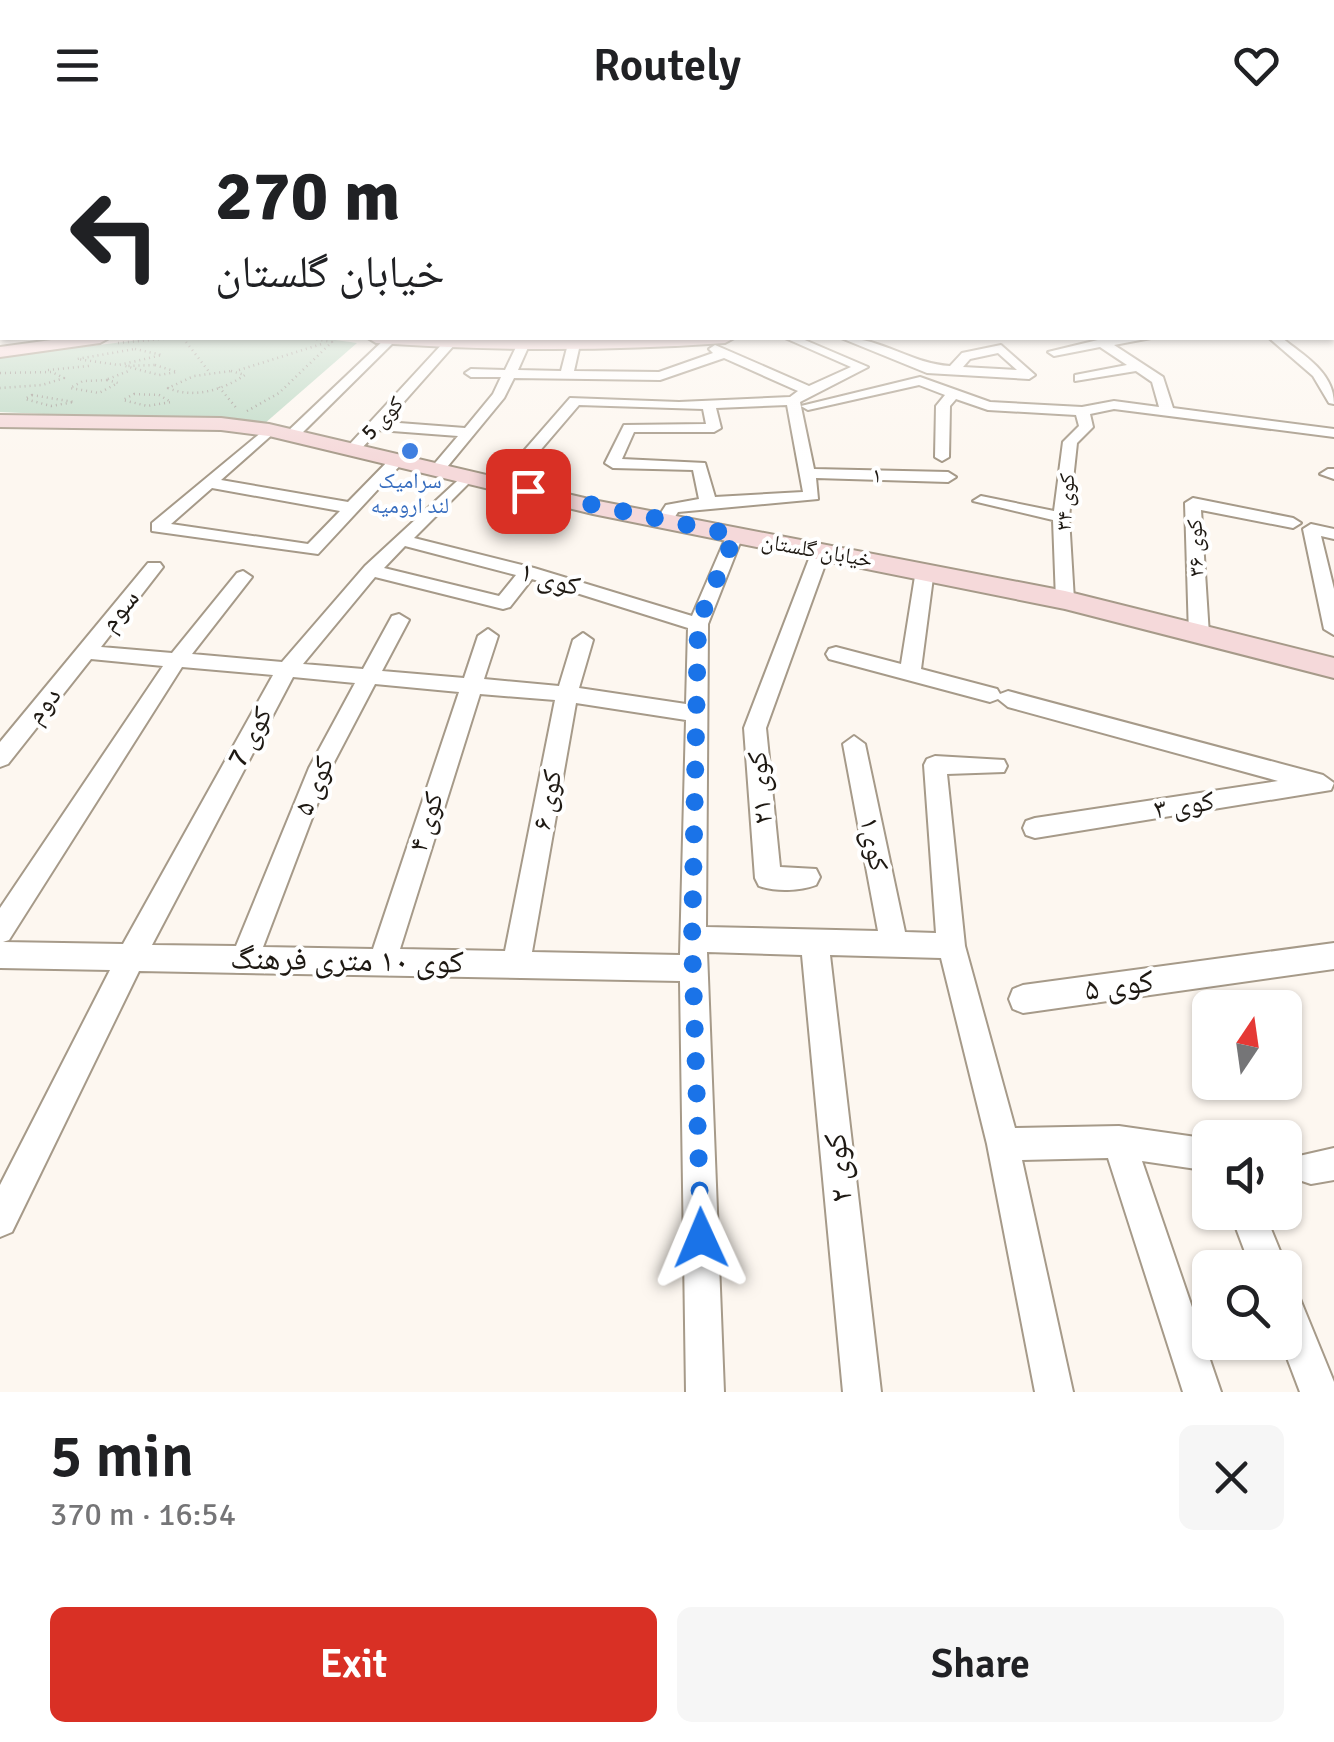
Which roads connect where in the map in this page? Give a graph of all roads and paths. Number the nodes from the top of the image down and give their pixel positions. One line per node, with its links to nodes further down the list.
1 (65, 343): 17 (street)
2 (187, 343): 26 (path)
3 (324, 343): 24 (path)
4 (328, 343): 55 (path)
5 (379, 343): 60 (street)
6 (447, 343): 58 (street, کوی 5)
7 (522, 343): 28 (street)
8 (585, 343): 30 (street)
9 (608, 343): 15 (street)
10 (646, 343): 15 (street)
11 (804, 343): 50 (street)
12 (857, 343): 31 (street)
13 (1102, 343): 18 (street); 20 (street)
14 (1281, 343): 37 (street)
15 (635, 344): 32 (street)
16 (725, 345): 32 (street); 50 (street)
17 (0, 352)
18 (1054, 352)
19 (112, 364): 19 (path); 22 (path)
20 (1140, 366): 33 (street); 53 (street)
21 (956, 368): 21 (street); 31 (street)
22 (38, 370)
23 (131, 370): 29 (path); 29 (path); 34 (path)
24 (235, 371): 26 (path); 40 (path)
25 (0, 373): 36 (path)
26 (210, 373): 35 (path)
27 (471, 373): 28 (street)
28 (511, 373): 30 (street); 59 (street)
29 (164, 375): 35 (path)
30 (566, 375): 32 (street)
31 (923, 375): 46 (street); 50 (street)
32 (633, 376)
33 (1080, 378)
34 (105, 380): 39 (path); 44 (path)
35 (182, 380): 43 (path)
36 (57, 382): 38 (path); 39 (path)
37 (1329, 384): 51 (street)
38 (40, 385): 41 (path); 45 (path)
39 (74, 385): 42 (path)
40 (220, 387): 43 (path); 55 (path)
41 (0, 388)
42 (74, 391): 44 (path); 48 (path)
43 (172, 391): 47 (path)
44 (104, 392): 49 (path)
45 (42, 394): 48 (path); 48 (path)
46 (953, 394): 54 (street); 63 (street)
47 (159, 395): 49 (path); 49 (path)
48 (60, 396)
49 (127, 396)
50 (803, 399): 52 (street); 66 (street)
51 (1334, 400)
52 (708, 404): 70 (street); 72 (street)
53 (1166, 410): 54 (street); 61 (street)
54 (1082, 411): 74 (street, کوی ۳۴)
55 (241, 414): 56 (path)
56 (229, 418)
57 (0, 420): 60 (street, خیابان گلستان)
58 (376, 425): 59 (street); 62 (street, کوی 5)
59 (467, 432): 65 (street)
60 (280, 433): 62 (street, خیابان گلستان); 69 (street)
61 (1334, 433)
62 (354, 448): 64 (street, خیابان گلستان)
63 (942, 457)
64 (398, 459): 65 (street, خیابان گلستان); 73 (street)
65 (438, 469): 67 (street, خیابان گلستان)
66 (807, 473): 68 (street, ۱); 72 (street)
67 (468, 476): 70 (street, خیابان گلستان); 79 (street, کوی 7)
68 (948, 477)
69 (211, 483): 73 (street); 73 (street)
70 (502, 484): 75 (street, خیابان گلستان)
71 (981, 501): 74 (street)
72 (708, 502): 75 (street)
73 (352, 508)
74 (1061, 516): 86 (street, کوی ۳۴)
75 (663, 522): 78 (street, خیابان گلستان)
76 (1302, 526): 77 (street); 89 (street); 90 (street, کوی ۳۶)
77 (1334, 534)
78 (735, 535): 80 (street, خیابان گلستان); 88 (street)
79 (402, 540): 82 (street, کوی 7); 84 (street, کوی ۱)
80 (821, 551): 83 (street, خیابان گلستان); 108 (street, کوی ۲۱)
81 (154, 567): 93 (street, سوم)
82 (371, 570): 84 (street); 97 (street, کوی 7)
83 (925, 570): 86 (street, خیابان گلستان); 98 (street)
84 (528, 572): 88 (street, کوی ۱)
85 (244, 576): 95 (street)
86 (1064, 600): 90 (street, خیابان گلستان)
87 (399, 620): 99 (street, کوی ۵)
88 (698, 624): 102 (street)
89 (1334, 629)
90 (1198, 635): 96 (street, خیابان گلستان)
91 (488, 636): 100 (street, کوی ۴)
92 (583, 640): 101 (street, کوی ۶)
93 (85, 652): 95 (street); 104 (street, دوم)
94 (836, 654): 98 (street)
95 (177, 660): 97 (street); 109 (street)
96 (1334, 668)
97 (287, 669): 99 (street); 116 (street, کوی 7)
98 (910, 674): 106 (street)
99 (367, 676): 100 (street); 117 (street, کوی ۵)
100 (468, 685): 101 (street); 118 (street, کوی ۴)
101 (566, 694): 102 (street); 119 (street, کوی ۶)
102 (697, 714): 113 (street)
103 (854, 744): 110 (street, کوی۱)
104 (0, 758)
105 (996, 766): 112 (street)
106 (1328, 783): 107 (street, کوی ۳)
107 (1035, 828)
108 (807, 877)
109 (4, 919)
110 (894, 943): 111 (street, کوی ۱۰ متری فرهنگ); 112 (street, کوی ۱۰ متری فرهنگ)
111 (815, 945): 113 (street, کوی ۱۰ متری فرهنگ); 127 (street, کوی ۲)
112 (951, 946): 122 (street)
113 (693, 954): 119 (street, کوی ۱۰ متری فرهنگ); 126 (street)
114 (0, 955): 116 (street, کوی ۱۰ متری فرهنگ)
115 (1334, 956): 120 (street, کوی ۵)
116 (132, 957): 117 (street, کوی ۱۰ متری فرهنگ); 124 (street, کوی 7)
117 (245, 958): 118 (street, کوی ۱۰ متری فرهنگ)
118 (384, 960): 119 (street, کوی ۱۰ متری فرهنگ)
119 (517, 962)
120 (1023, 998)
121 (1120, 1142): 122 (street); 123 (street); 129 (street)
122 (1003, 1144): 128 (street)
123 (1192, 1152)
124 (0, 1220)
125 (1302, 1348): 130 (street)
126 (705, 1392)
127 (862, 1392)
128 (1054, 1392)
129 (1202, 1392)
130 (1320, 1392)

